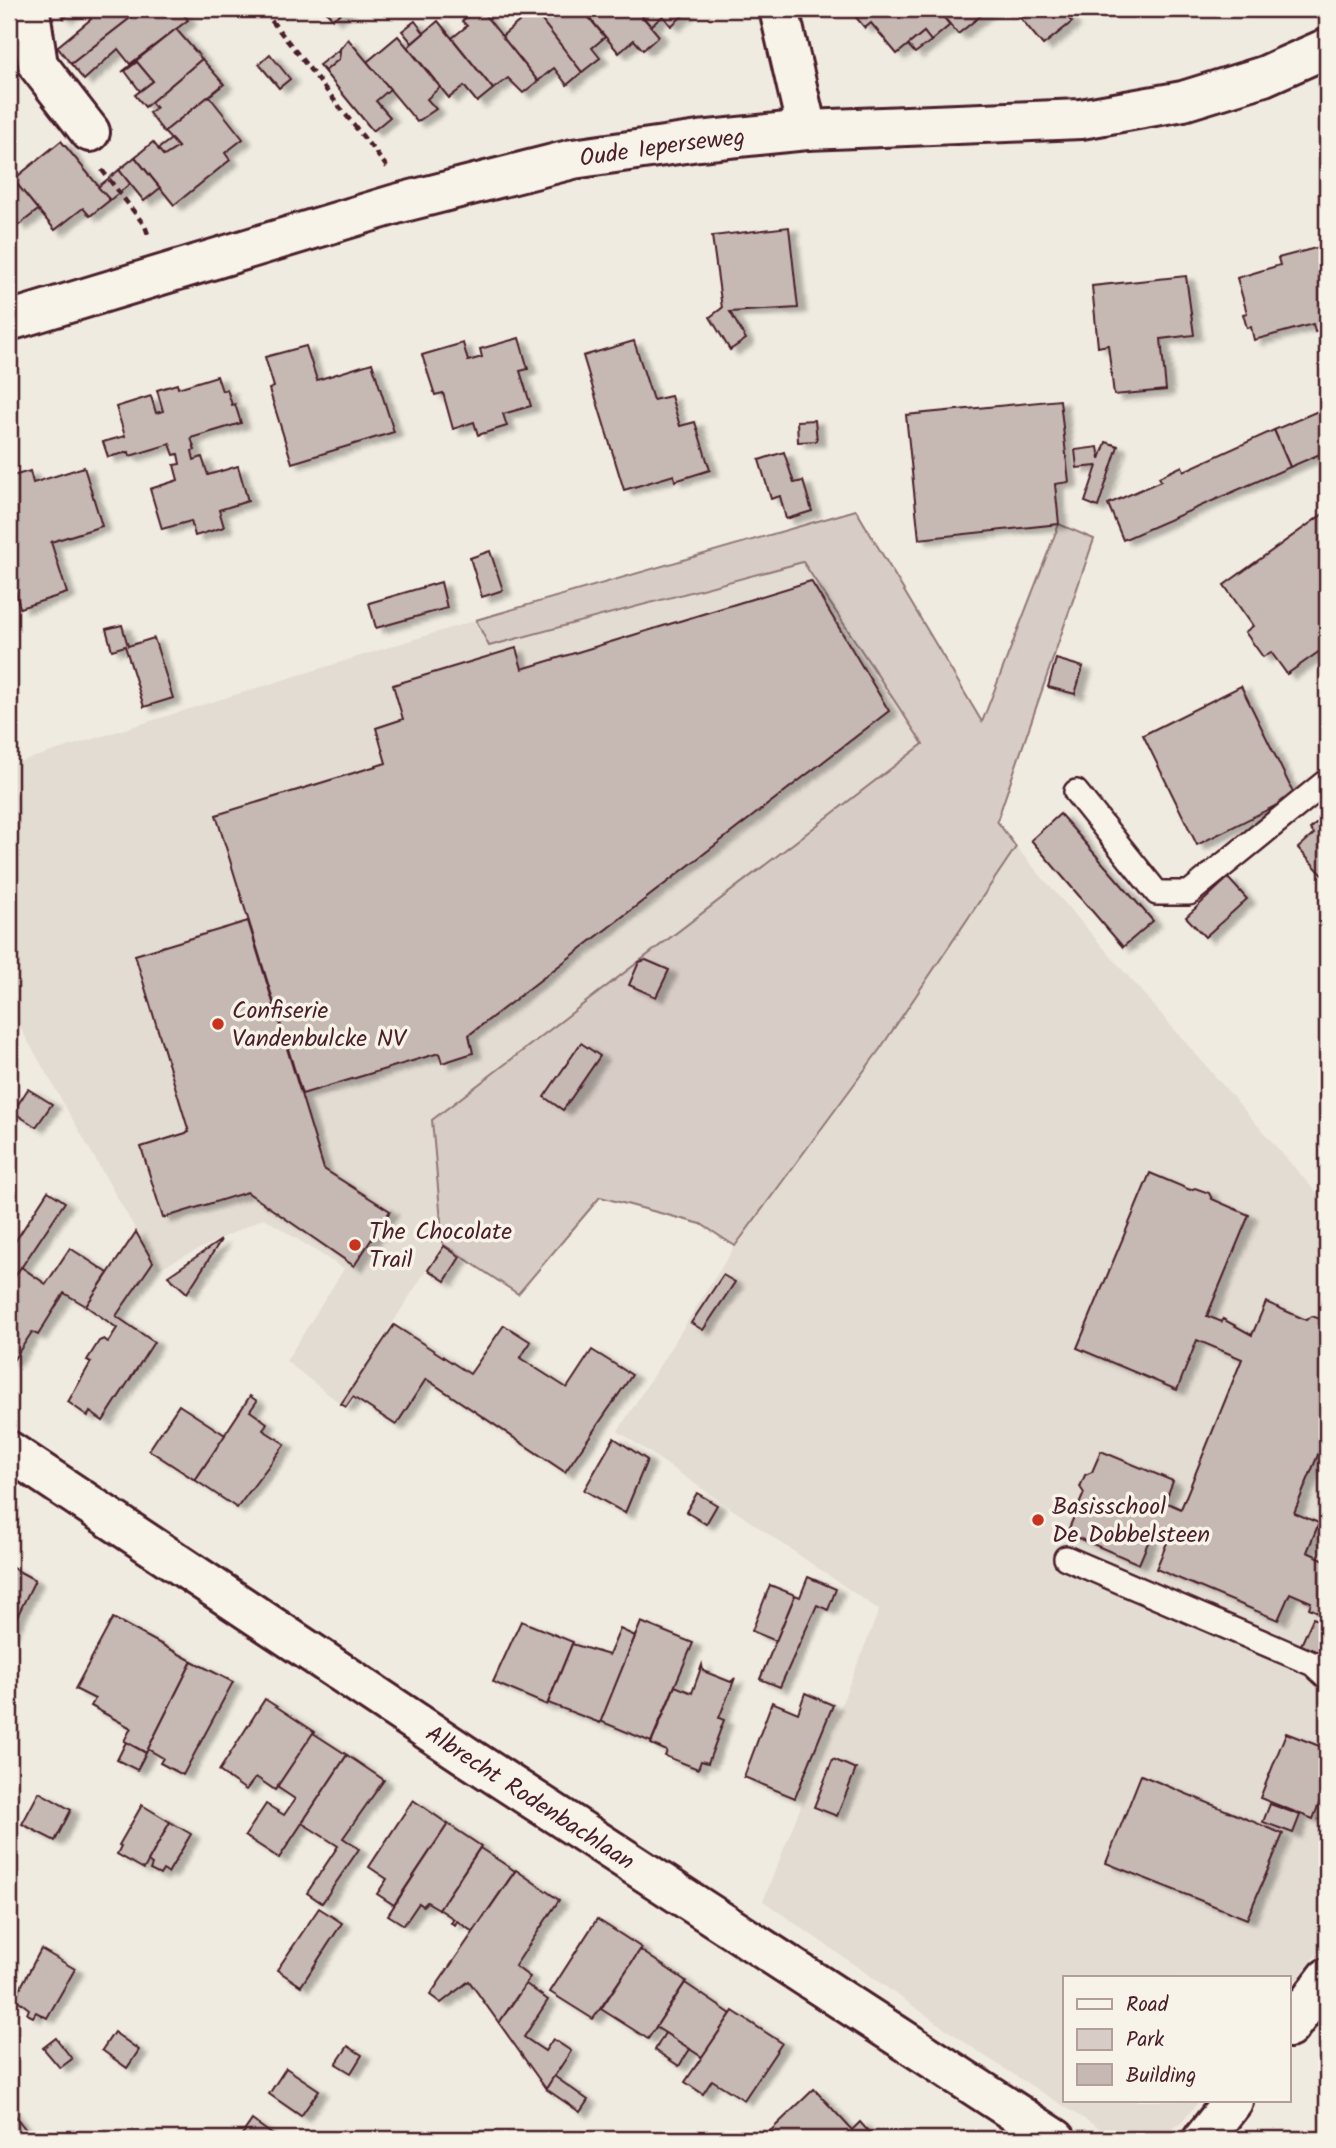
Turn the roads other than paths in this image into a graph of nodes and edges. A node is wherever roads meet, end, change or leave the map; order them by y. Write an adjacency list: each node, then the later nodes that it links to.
1 (25, 9): 5 (street)
2 (779, 9): 4 (street)
3 (1327, 48): 4 (street, Oude Ieperseweg)
4 (807, 130): 6 (street, Oude Ieperseweg)
5 (90, 132)
6 (9, 321)
7 (1327, 781): 8 (lane)
8 (1076, 792)
9 (9, 1451): 15 (street, Albrecht Rodenbachlaan)
10 (1066, 1558): 11 (lane)
11 (1327, 1677)
12 (1327, 1978): 13 (street)
13 (1290, 2027)
14 (1232, 2102): 16 (street)
15 (1056, 2139)
16 (1203, 2139)

